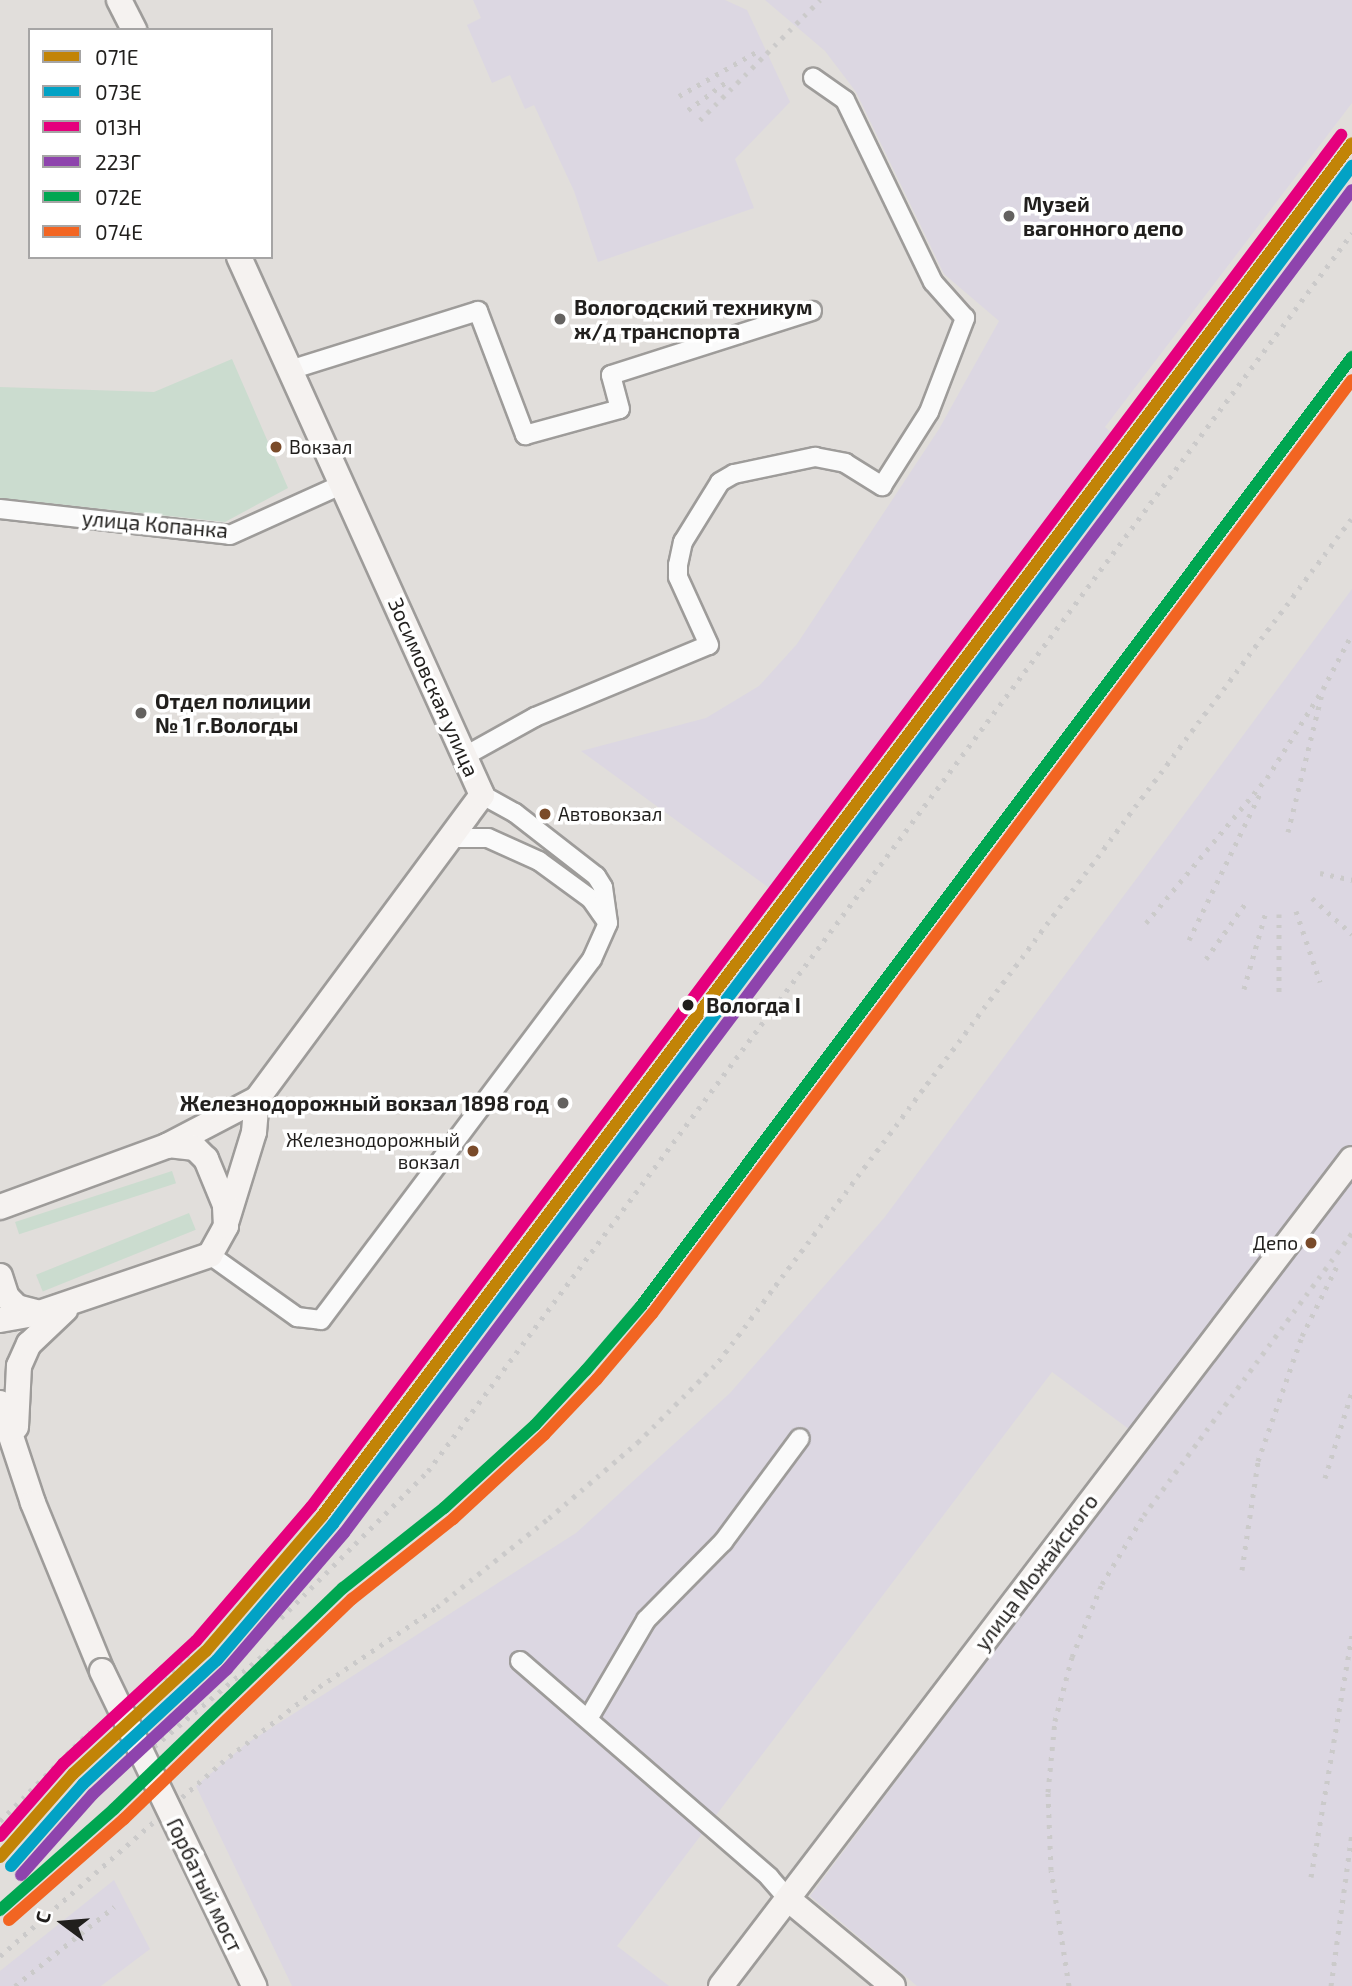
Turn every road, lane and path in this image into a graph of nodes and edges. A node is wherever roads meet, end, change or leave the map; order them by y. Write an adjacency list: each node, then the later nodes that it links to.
1 (119, 0): 2 (main road)
2 (133, 28)
3 (813, 78): 9 (street)
4 (240, 259): 6 (main road, Зосимовская улица)
5 (812, 311): 6 (street)
6 (290, 370): 7 (main road, Зосимовская улица)
7 (343, 484): 8 (street, улица Копанка); 9 (main road, Зосимовская улица)
8 (0, 509)
9 (465, 757): 10 (main road, Зосимовская улица)
10 (482, 794): 11 (main road, Зосимовская улица); 12 (street)
11 (453, 838): 12 (street); 13 (main road, Зосимовская улица)
12 (608, 923): 18 (street)
13 (257, 1099): 14 (main road, Зосимовская улица); 17 (main road)
14 (167, 1146): 16 (main road, Зосимовская улица); 17 (main road)
15 (1352, 1159): 29 (main road, улица Можайского)
16 (1, 1208)
17 (226, 1226): 18 (main road)
18 (204, 1258): 20 (main road)
19 (0, 1276): 21 (main road)
20 (78, 1301): 21 (main road); 26 (main road)
21 (39, 1313): 22 (main road)
22 (0, 1320)
23 (0, 1403): 26 (main road)
24 (800, 1438): 28 (street)
25 (0, 1447): 26 (main road)
26 (33, 1503): 30 (main road, Горбатый мост, bridge)
27 (520, 1661): 28 (street)
28 (588, 1719): 29 (street)
29 (788, 1899): 31 (main road, улица Можайского); 32 (main road)
30 (254, 1986)
31 (721, 1986)
32 (893, 1986)

